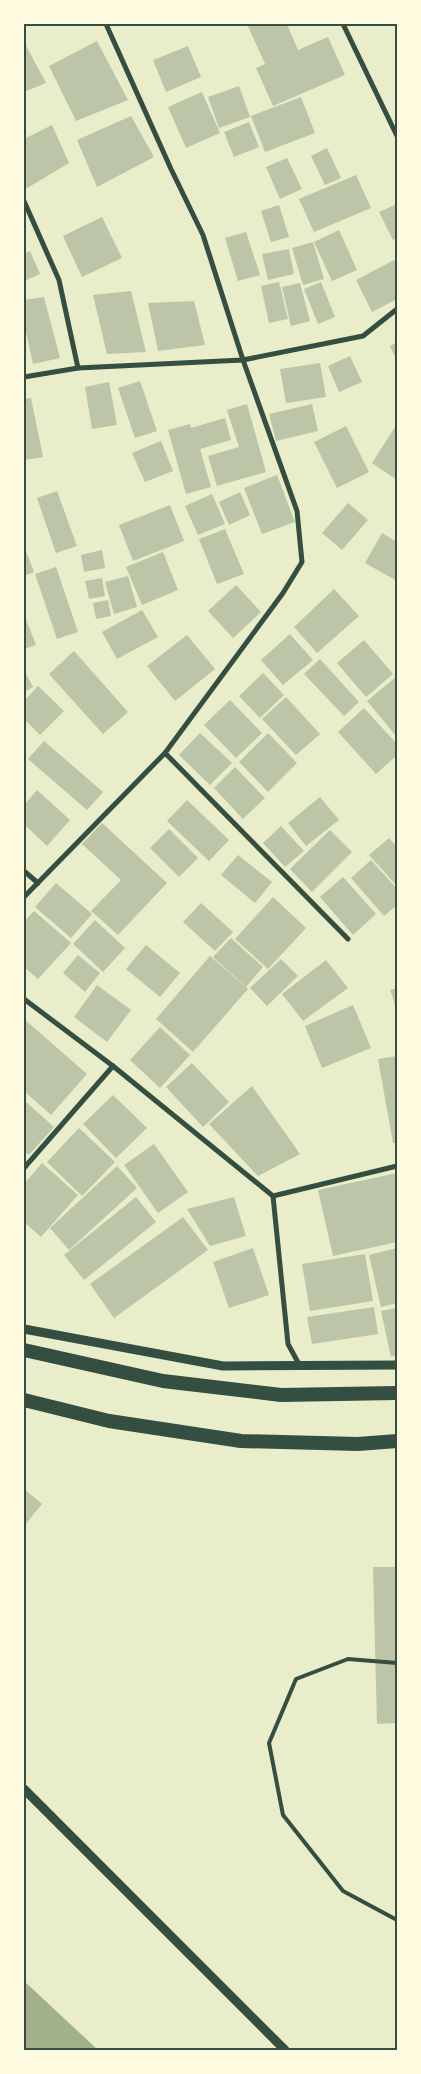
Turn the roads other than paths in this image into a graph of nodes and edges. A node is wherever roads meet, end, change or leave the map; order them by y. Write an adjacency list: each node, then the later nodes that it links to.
1 (106, 24): 6 (street)
2 (343, 24): 3 (street)
3 (397, 136)
4 (24, 201): 7 (street)
5 (397, 309): 6 (street)
6 (243, 360): 7 (street); 9 (street)
7 (78, 368): 8 (street)
8 (24, 377)
9 (165, 753): 11 (street); 13 (street)
10 (24, 871): 11 (street)
11 (38, 883): 12 (street)
12 (24, 897)
13 (348, 939)
14 (24, 999): 15 (street)
15 (113, 1066): 17 (street); 18 (street)
16 (397, 1166): 18 (street)
17 (24, 1168)
18 (273, 1196): 22 (street)
19 (24, 1329): 22 (street)
20 (24, 1350): 23 (highway)
21 (397, 1365): 22 (street)
22 (300, 1366)
23 (397, 1393)
24 (24, 1400): 25 (highway)
25 (397, 1441)
26 (397, 1663): 28 (lane)
27 (24, 1790): 29 (street)
28 (397, 1920)
29 (285, 2050)

